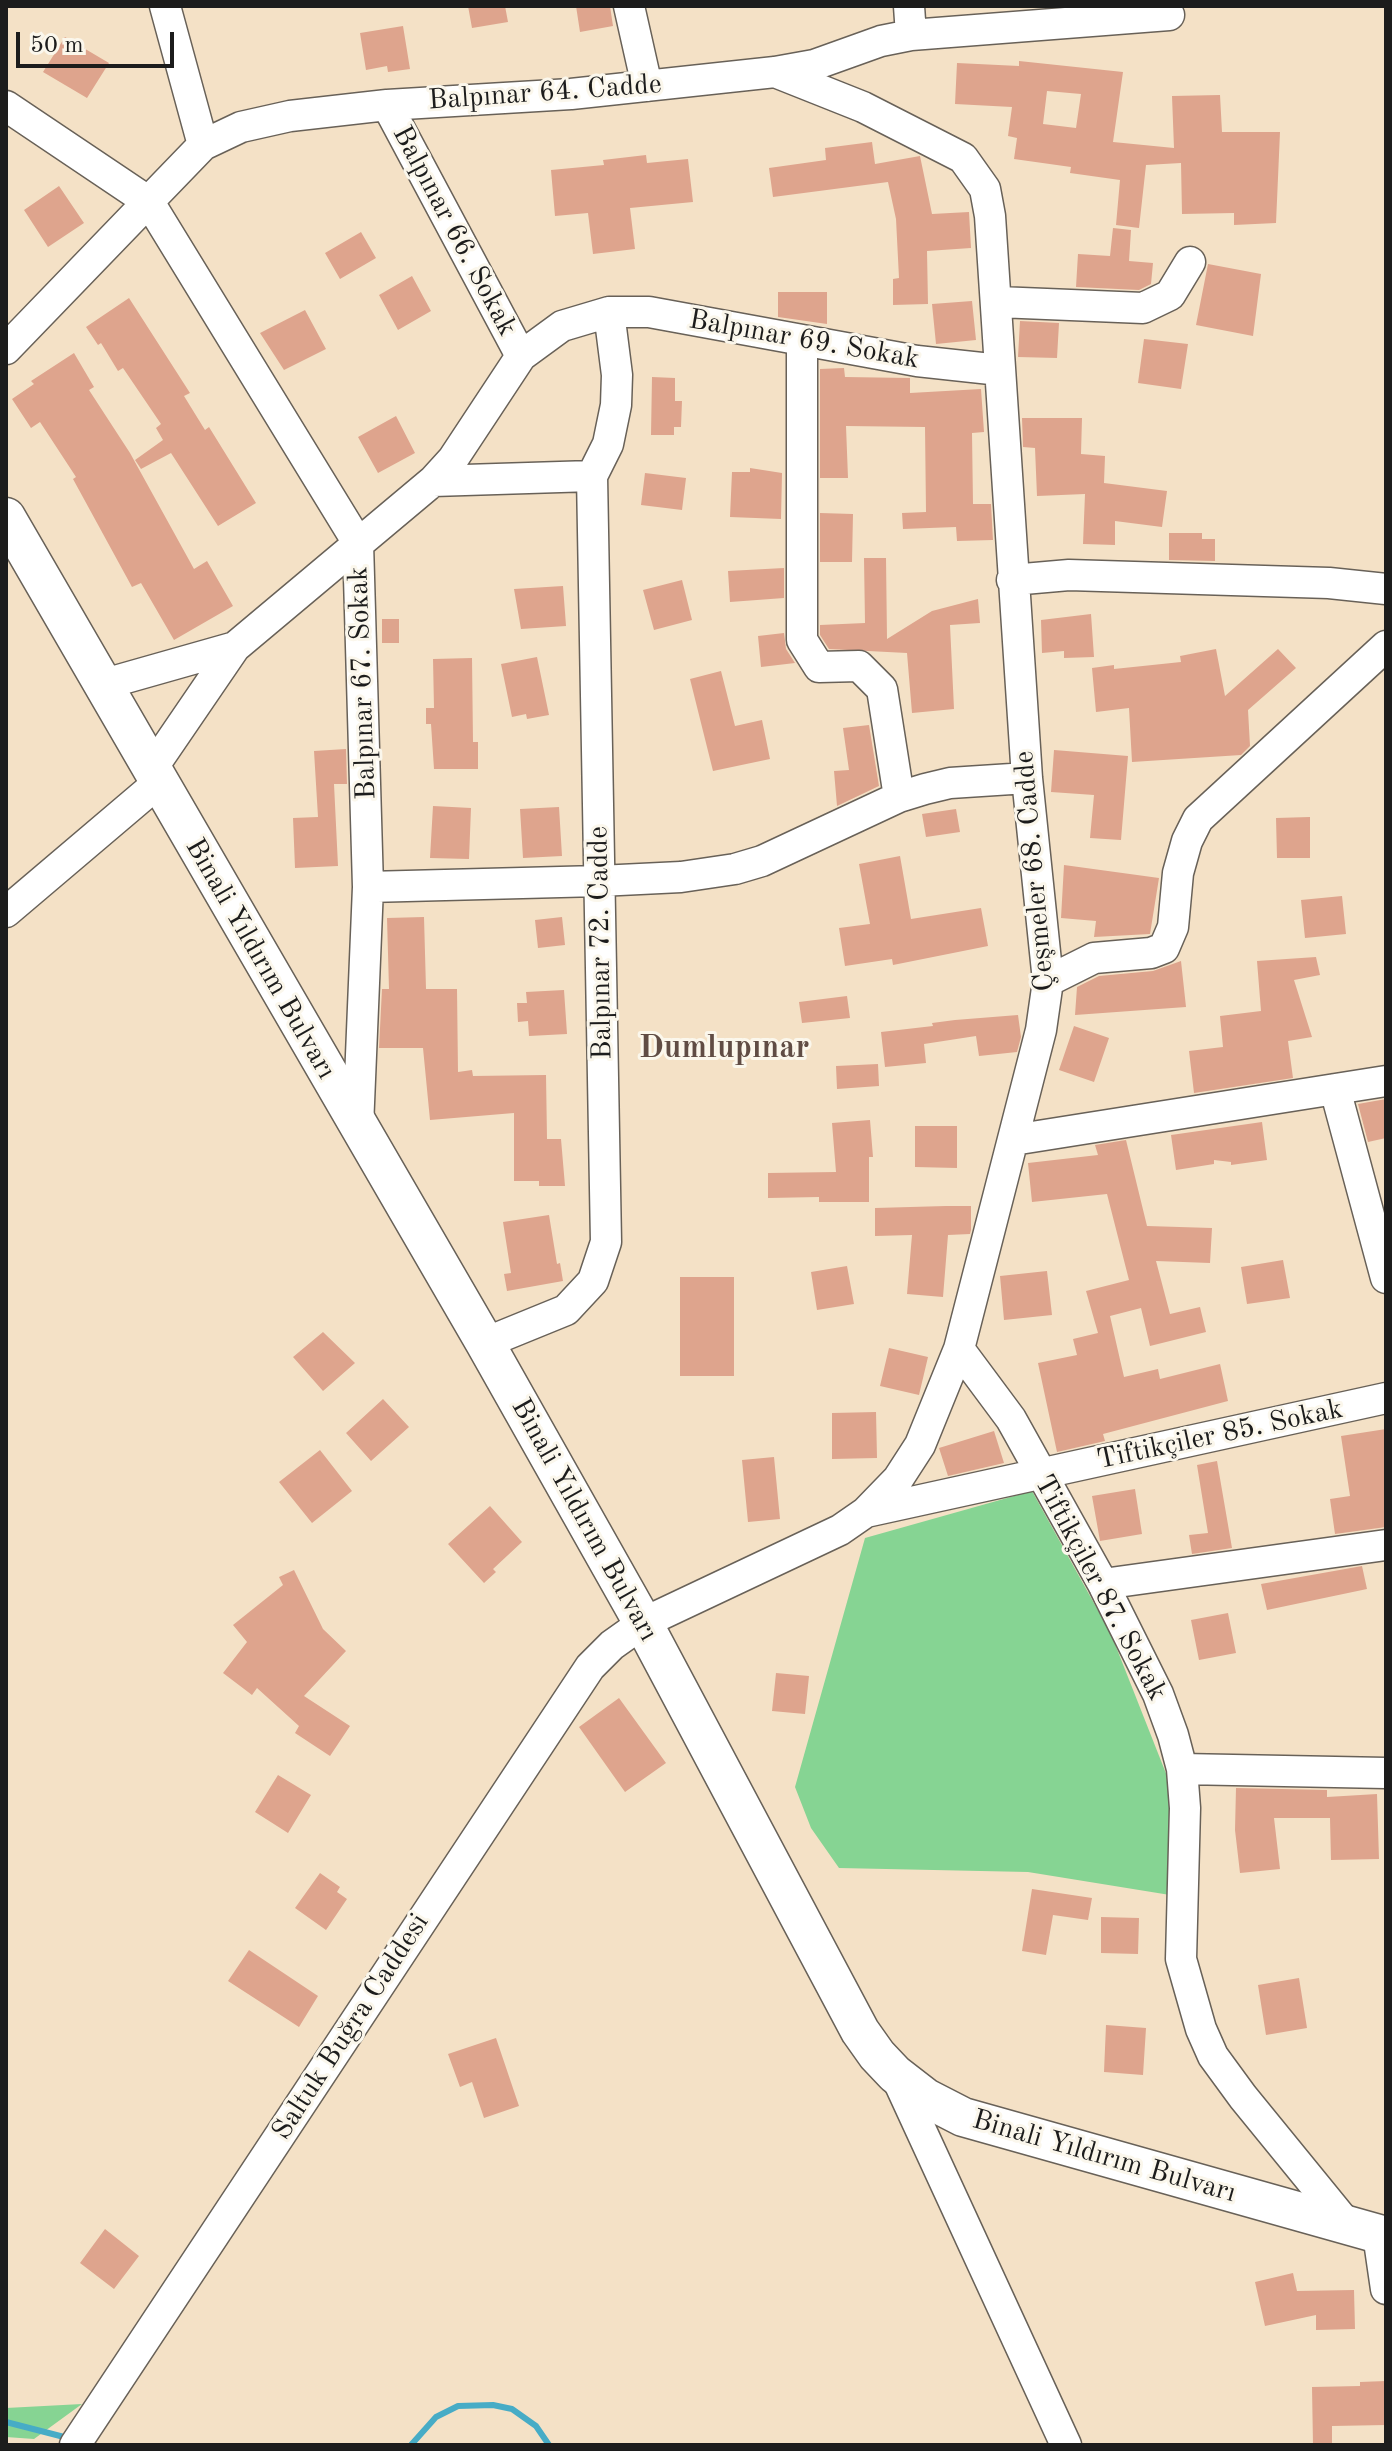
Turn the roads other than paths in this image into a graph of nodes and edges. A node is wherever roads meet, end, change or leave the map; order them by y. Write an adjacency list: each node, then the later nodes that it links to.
1 (165, 6): 10 (street)
2 (629, 6): 7 (street)
3 (1105, 13): 4 (street, Balpınar 64. Cadde); 5 (street, Balpınar 64. Cadde)
4 (1169, 15)
5 (910, 21): 6 (street, Balpınar 64. Cadde)
6 (775, 72): 7 (street, Balpınar 64. Cadde); 13 (street, Çeşmeler 68. Cadde)
7 (647, 86): 8 (street, Balpınar 64. Cadde)
8 (387, 105): 10 (street, Balpınar 64. Cadde); 17 (street, Balpınar 66. Sokak)
9 (6, 106): 11 (street)
10 (203, 145): 11 (street, Balpınar 64. Cadde)
11 (149, 202): 16 (street, Balpınar 64. Cadde); 22 (street, Balpınar 67. Sokak)
12 (1190, 262): 13 (street)
13 (998, 302): 18 (street, Çeşmeler 68. Cadde)
14 (609, 312): 15 (street, Balpınar 69. Sokak); 17 (street, Balpınar 69. Sokak); 19 (street)
15 (802, 340): 18 (street, Balpınar 69. Sokak); 30 (street)
16 (6, 349)
17 (521, 356): 20 (street)
18 (1000, 370): 23 (street, Çeşmeler 68. Cadde)
19 (592, 476): 20 (street); 31 (street, Balpınar 72. Cadde)
20 (433, 481): 22 (street)
21 (6, 517): 27 (main road, Binali Yıldırım Bulvarı)
22 (358, 543): 26 (street); 32 (street, Balpınar 67. Sokak)
23 (1012, 580): 24 (street); 29 (street, Çeşmeler 68. Cadde)
24 (1386, 589)
25 (1386, 646): 34 (street)
26 (235, 647): 27 (street); 28 (street)
27 (101, 685): 28 (main road, Binali Yıldırım Bulvarı)
28 (154, 777): 33 (street); 37 (main road, Binali Yıldırım Bulvarı)
29 (1027, 778): 30 (street); 34 (street, Çeşmeler 68. Cadde)
30 (899, 797): 31 (street)
31 (599, 881): 32 (street); 40 (street, Balpınar 72. Cadde)
32 (368, 887): 37 (street, Balpınar 67. Sokak)
33 (6, 912)
34 (1048, 981): 38 (street, Çeşmeler 68. Cadde)
35 (1386, 1081): 36 (street)
36 (1335, 1089): 38 (street); 39 (street)
37 (358, 1127): 40 (main road, Binali Yıldırım Bulvarı)
38 (1013, 1140): 41 (street, Çeşmeler 68. Cadde)
39 (1386, 1278)
40 (485, 1343): 47 (main road, Binali Yıldırım Bulvarı)
41 (959, 1349): 43 (street, Tiftikçiler 87. Sokak); 44 (street, Çeşmeler 68. Cadde)
42 (1386, 1398): 43 (street, Tiftikçiler 85. Sokak)
43 (1041, 1474): 44 (street, Tiftikçiler 85. Sokak); 46 (street, Tiftikçiler 87. Sokak)
44 (866, 1512): 47 (street, Çeşmeler 68. Cadde)
45 (1386, 1545): 46 (street)
46 (1103, 1584): 48 (street, Tiftikçiler 87. Sokak)
47 (643, 1623): 50 (main road, Binali Yıldırım Bulvarı); 53 (street, Saltuk Buğra Caddesi)
48 (1182, 1769): 49 (street); 51 (street, Tiftikçiler 87. Sokak)
49 (1386, 1773)
50 (895, 2074): 51 (main road, Binali Yıldırım Bulvarı); 54 (street)
51 (1371, 2232): 52 (street)
52 (1386, 2289)
53 (75, 2445)
54 (1066, 2445)

